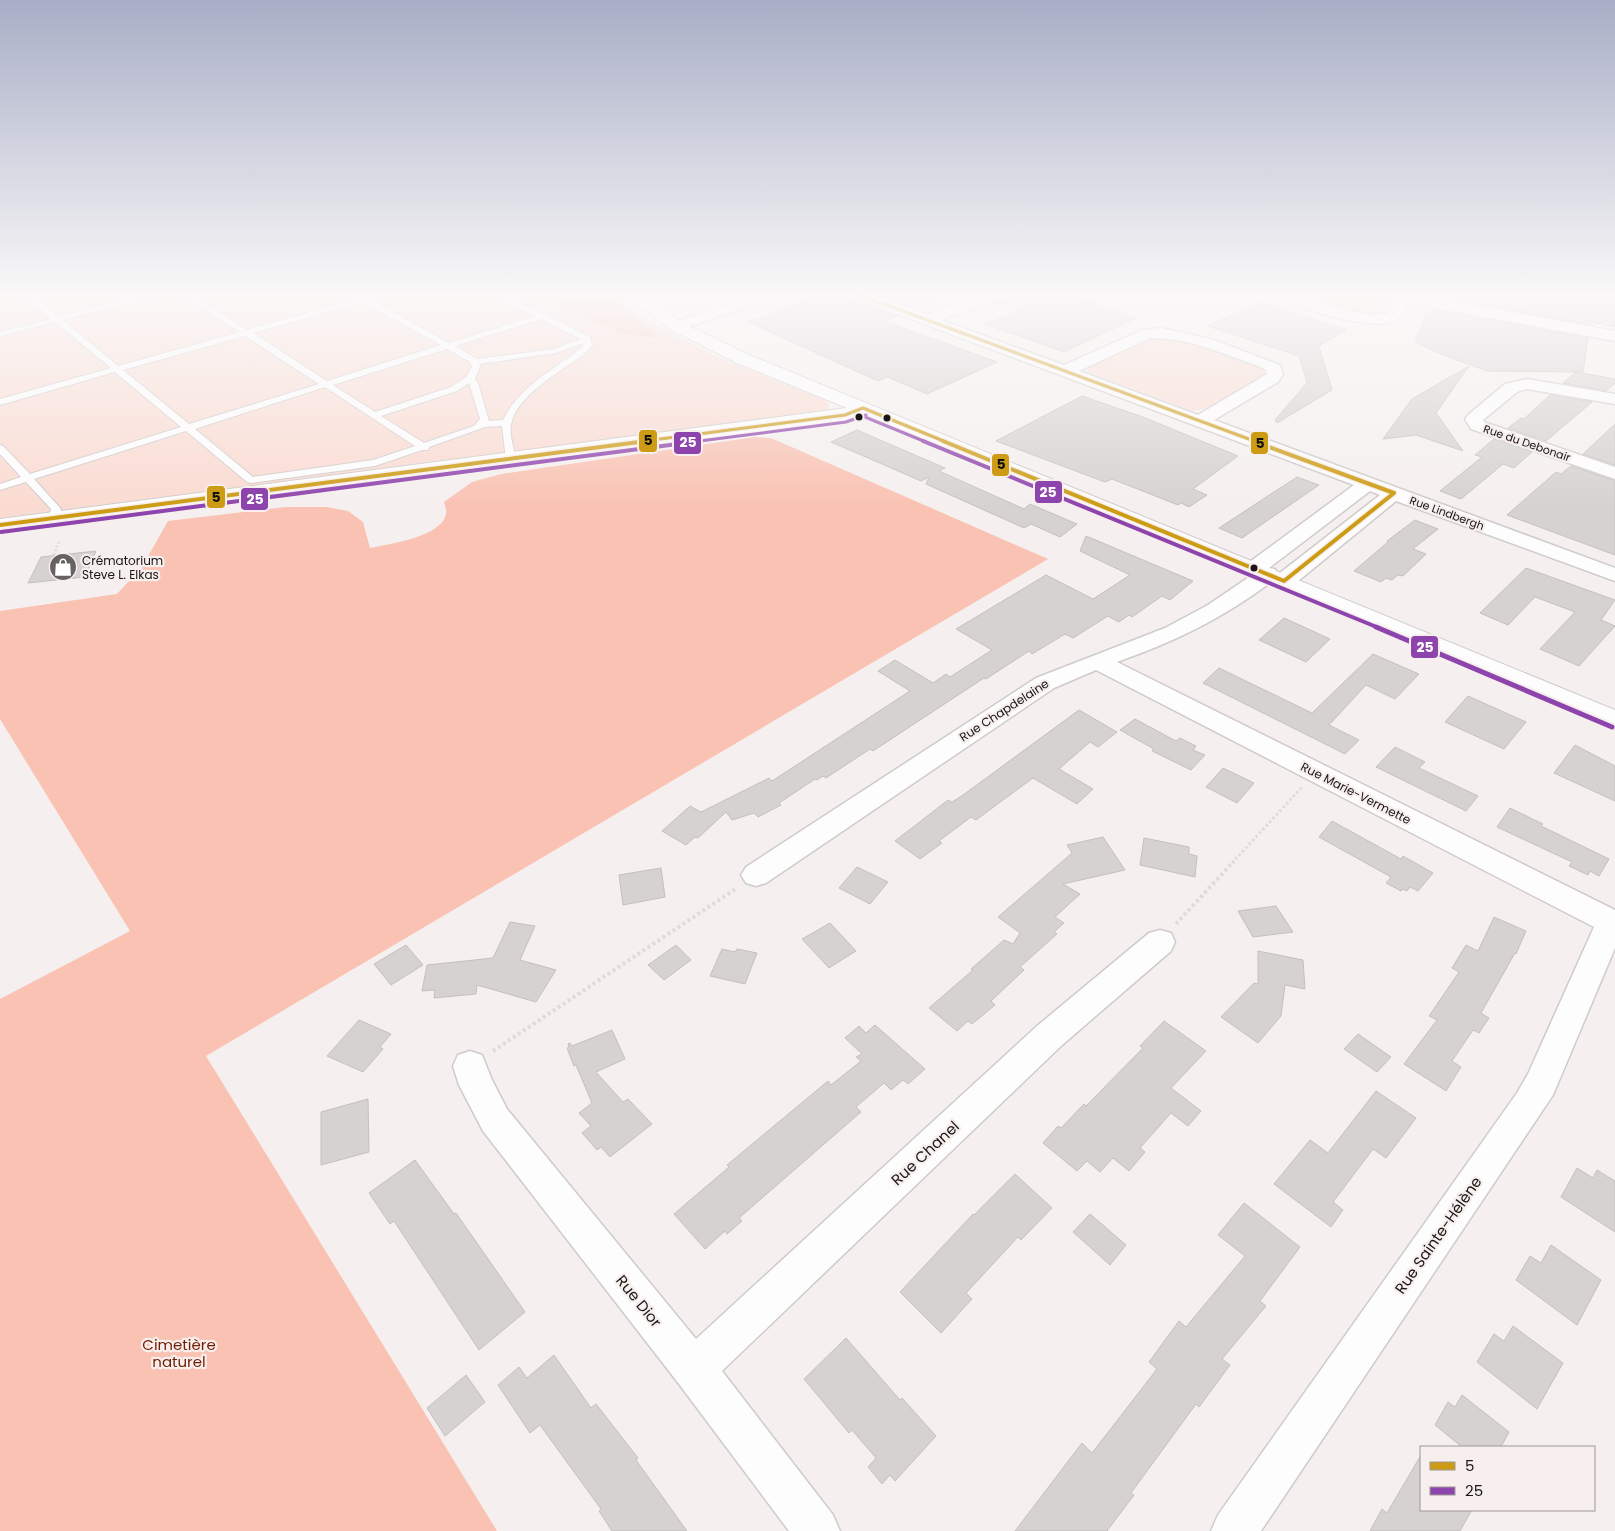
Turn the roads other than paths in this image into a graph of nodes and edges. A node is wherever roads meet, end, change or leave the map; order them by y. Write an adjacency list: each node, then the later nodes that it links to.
1 (113, 365): 11 (lane)
2 (130, 365): 11 (lane)
3 (297, 365): 14 (lane)
4 (386, 365): 14 (lane)
5 (475, 365): 13 (lane)
6 (565, 365): 20 (lane)
7 (759, 365): 17 (street)
8 (1050, 365): 12 (street, Rue Lindbergh)
9 (1077, 365): 12 (street)
10 (1269, 365): 19 (street)
11 (117, 369): 16 (lane); 22 (lane)
12 (1065, 371): 19 (street, Rue Lindbergh)
13 (470, 379): 18 (lane); 21 (lane)
14 (326, 384): 18 (lane); 22 (lane)
15 (1615, 399): 26 (street, Rue du Debonair)
16 (0, 402)
17 (863, 408): 25 (street); 33 (street)
18 (375, 415): 24 (lane)
19 (1200, 421): 28 (street, Rue Lindbergh)
20 (507, 423): 21 (lane); 25 (lane)
21 (483, 424): 24 (lane)
22 (188, 428): 24 (lane); 27 (lane)
23 (0, 448): 27 (lane)
24 (425, 448)
25 (511, 460): 31 (street)
26 (1615, 473)
27 (28, 479): 29 (lane); 31 (lane)
28 (1368, 483): 30 (street, Rue Lindbergh); 33 (street)
29 (0, 487)
30 (1394, 493): 33 (street); 34 (street, Rue Lindbergh)
31 (54, 519): 32 (street)
32 (0, 525)
33 (1269, 575): 35 (street, Rue Chapdelaine); 36 (street)
34 (1615, 575)
35 (1098, 662): 37 (street, Rue Chapdelaine); 38 (street, Rue Marie-Vermette)
36 (1615, 720)
37 (756, 875)
38 (1613, 923): 43 (street, Rue Sainte-Hélène)
39 (1160, 942): 41 (street, Rue Chanel)
40 (470, 1066): 41 (street, Rue Dior)
41 (694, 1369): 42 (street, Rue Dior)
42 (817, 1531)
43 (1234, 1531)

